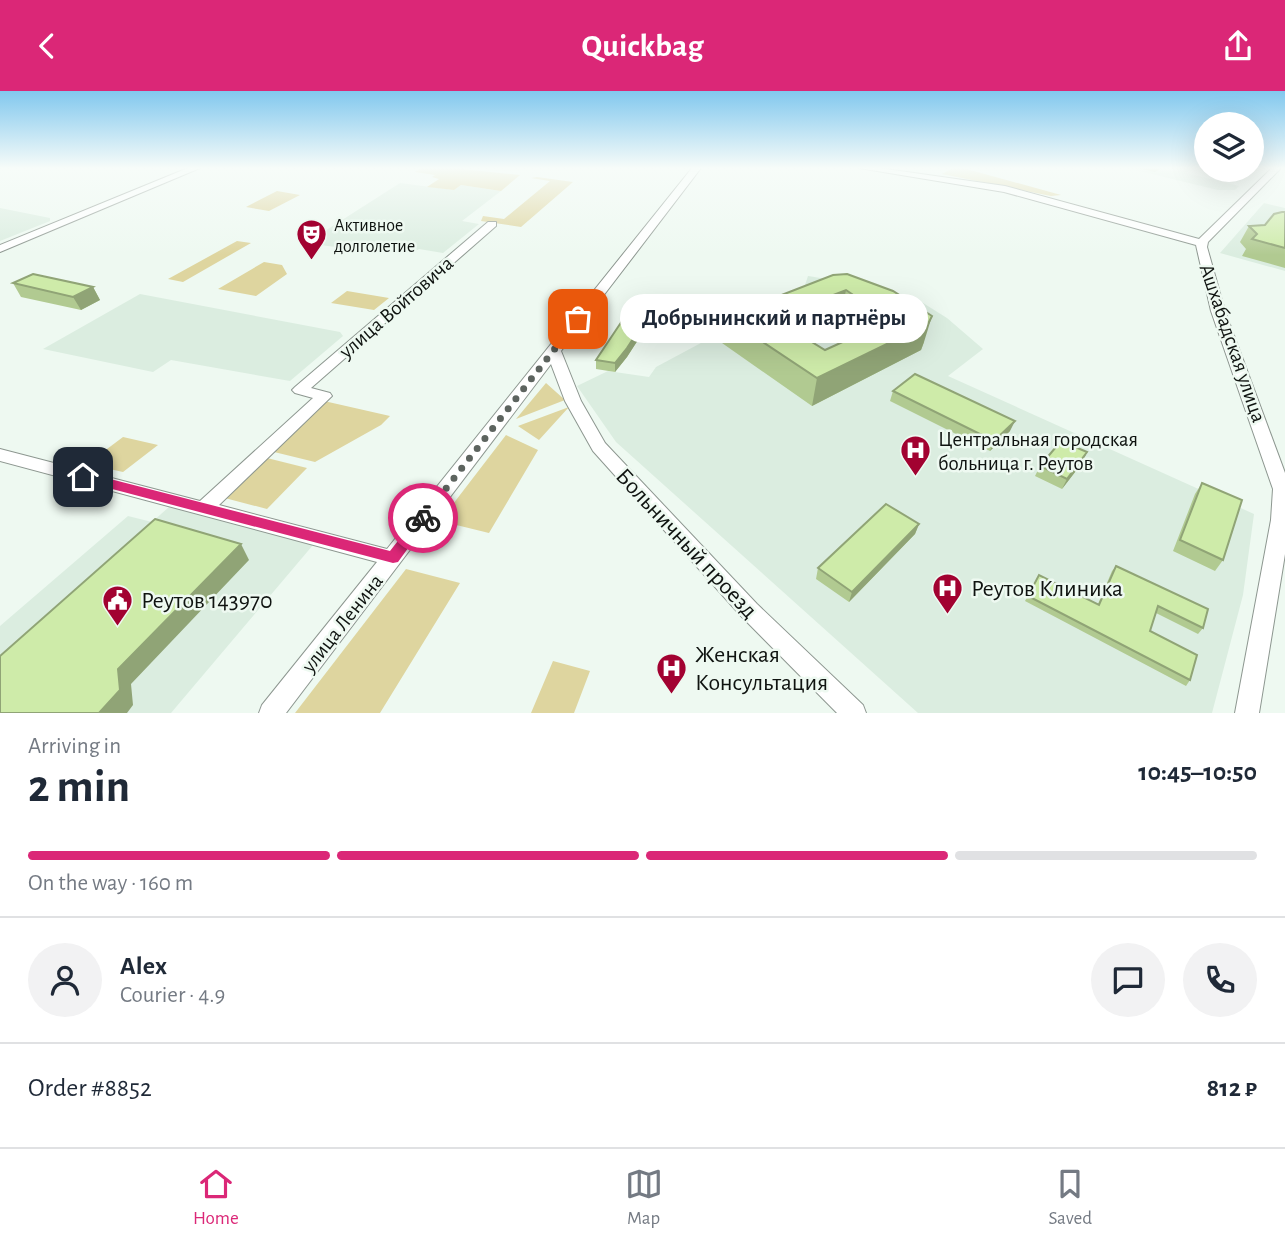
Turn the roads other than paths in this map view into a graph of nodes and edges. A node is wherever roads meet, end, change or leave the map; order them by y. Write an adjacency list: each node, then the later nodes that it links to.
1 (124, 197): 7 (street)
2 (672, 197): 8 (street, улица Ленина)
3 (1034, 197): 6 (street)
4 (1251, 197): 6 (street, Ашхабадская улица)
5 (492, 224): 10 (street, улица Войтовича)
6 (1202, 243): 14 (street, Ашхабадская улица)
7 (0, 249)
8 (553, 349): 11 (street, улица Ленина); 13 (street, Больничный проезд)
9 (0, 456): 10 (street)
10 (204, 509): 11 (street)
11 (393, 558): 12 (street, улица Ленина)
12 (271, 713)
13 (854, 713)
14 (1247, 713)

